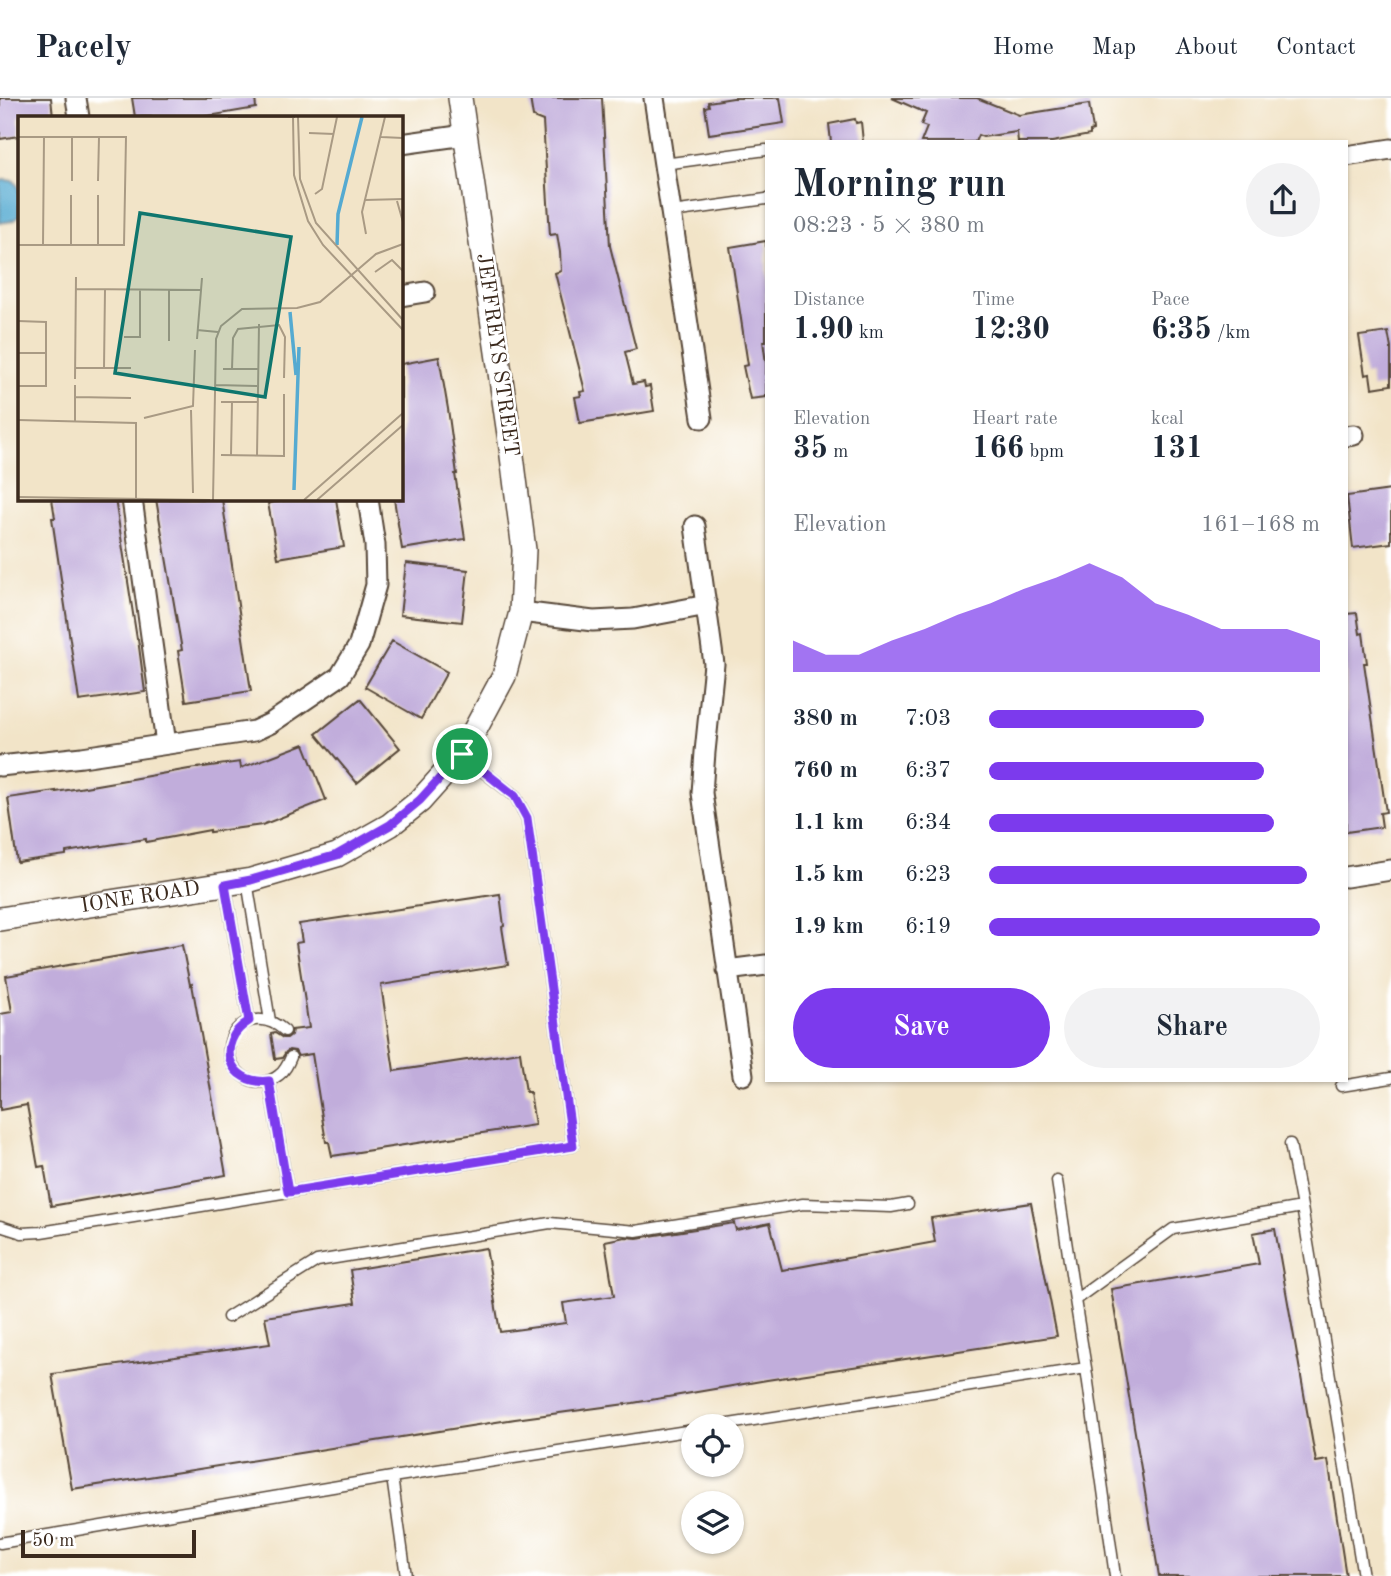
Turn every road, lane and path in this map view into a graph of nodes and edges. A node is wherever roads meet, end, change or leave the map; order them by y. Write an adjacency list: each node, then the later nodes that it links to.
1 (76, 98): 4 (street)
2 (460, 98): 5 (street, JEFFREYS STREET)
3 (654, 98): 10 (street)
4 (79, 116)
5 (465, 135): 6 (street); 20 (street, JEFFREYS STREET)
6 (402, 144)
7 (1391, 149): 9 (street)
8 (765, 150): 10 (lane)
9 (1348, 156)
10 (664, 164): 12 (street)
11 (765, 199): 12 (lane)
12 (671, 212): 15 (street)
13 (425, 292): 14 (street)
14 (402, 296)
15 (702, 418)
16 (132, 500): 21 (street)
17 (369, 500): 21 (street)
18 (695, 526): 19 (street)
19 (707, 605): 20 (street); 29 (street)
20 (521, 612): 22 (street, IONE ROAD)
21 (166, 744): 23 (street)
22 (462, 754): 26 (street, IONE ROAD); 40 (lane)
23 (0, 766)
24 (1391, 870): 25 (street)
25 (1348, 877)
26 (236, 883): 27 (street, IONE ROAD); 30 (lane); 31 (lane)
27 (0, 919)
28 (765, 965): 29 (street)
29 (727, 970): 34 (street)
30 (249, 1021): 31 (lane); 36 (lane)
31 (270, 1021): 32 (lane)
32 (285, 1031)
33 (291, 1057): 36 (lane)
34 (743, 1075)
35 (1391, 1078): 37 (lane)
36 (269, 1081): 40 (lane)
37 (1341, 1086)
38 (1290, 1144): 42 (lane)
39 (1057, 1181): 44 (lane)
40 (288, 1192): 43 (lane)
41 (908, 1204): 45 (lane)
42 (1302, 1207): 44 (lane); 53 (lane)
43 (0, 1226)
44 (1076, 1300): 46 (lane)
45 (228, 1317)
46 (1086, 1368): 47 (lane); 52 (lane)
47 (744, 1422)
48 (681, 1432): 49 (lane)
49 (392, 1477): 50 (lane); 51 (lane)
50 (0, 1543)
51 (406, 1576)
52 (1115, 1576)
53 (1363, 1576)

